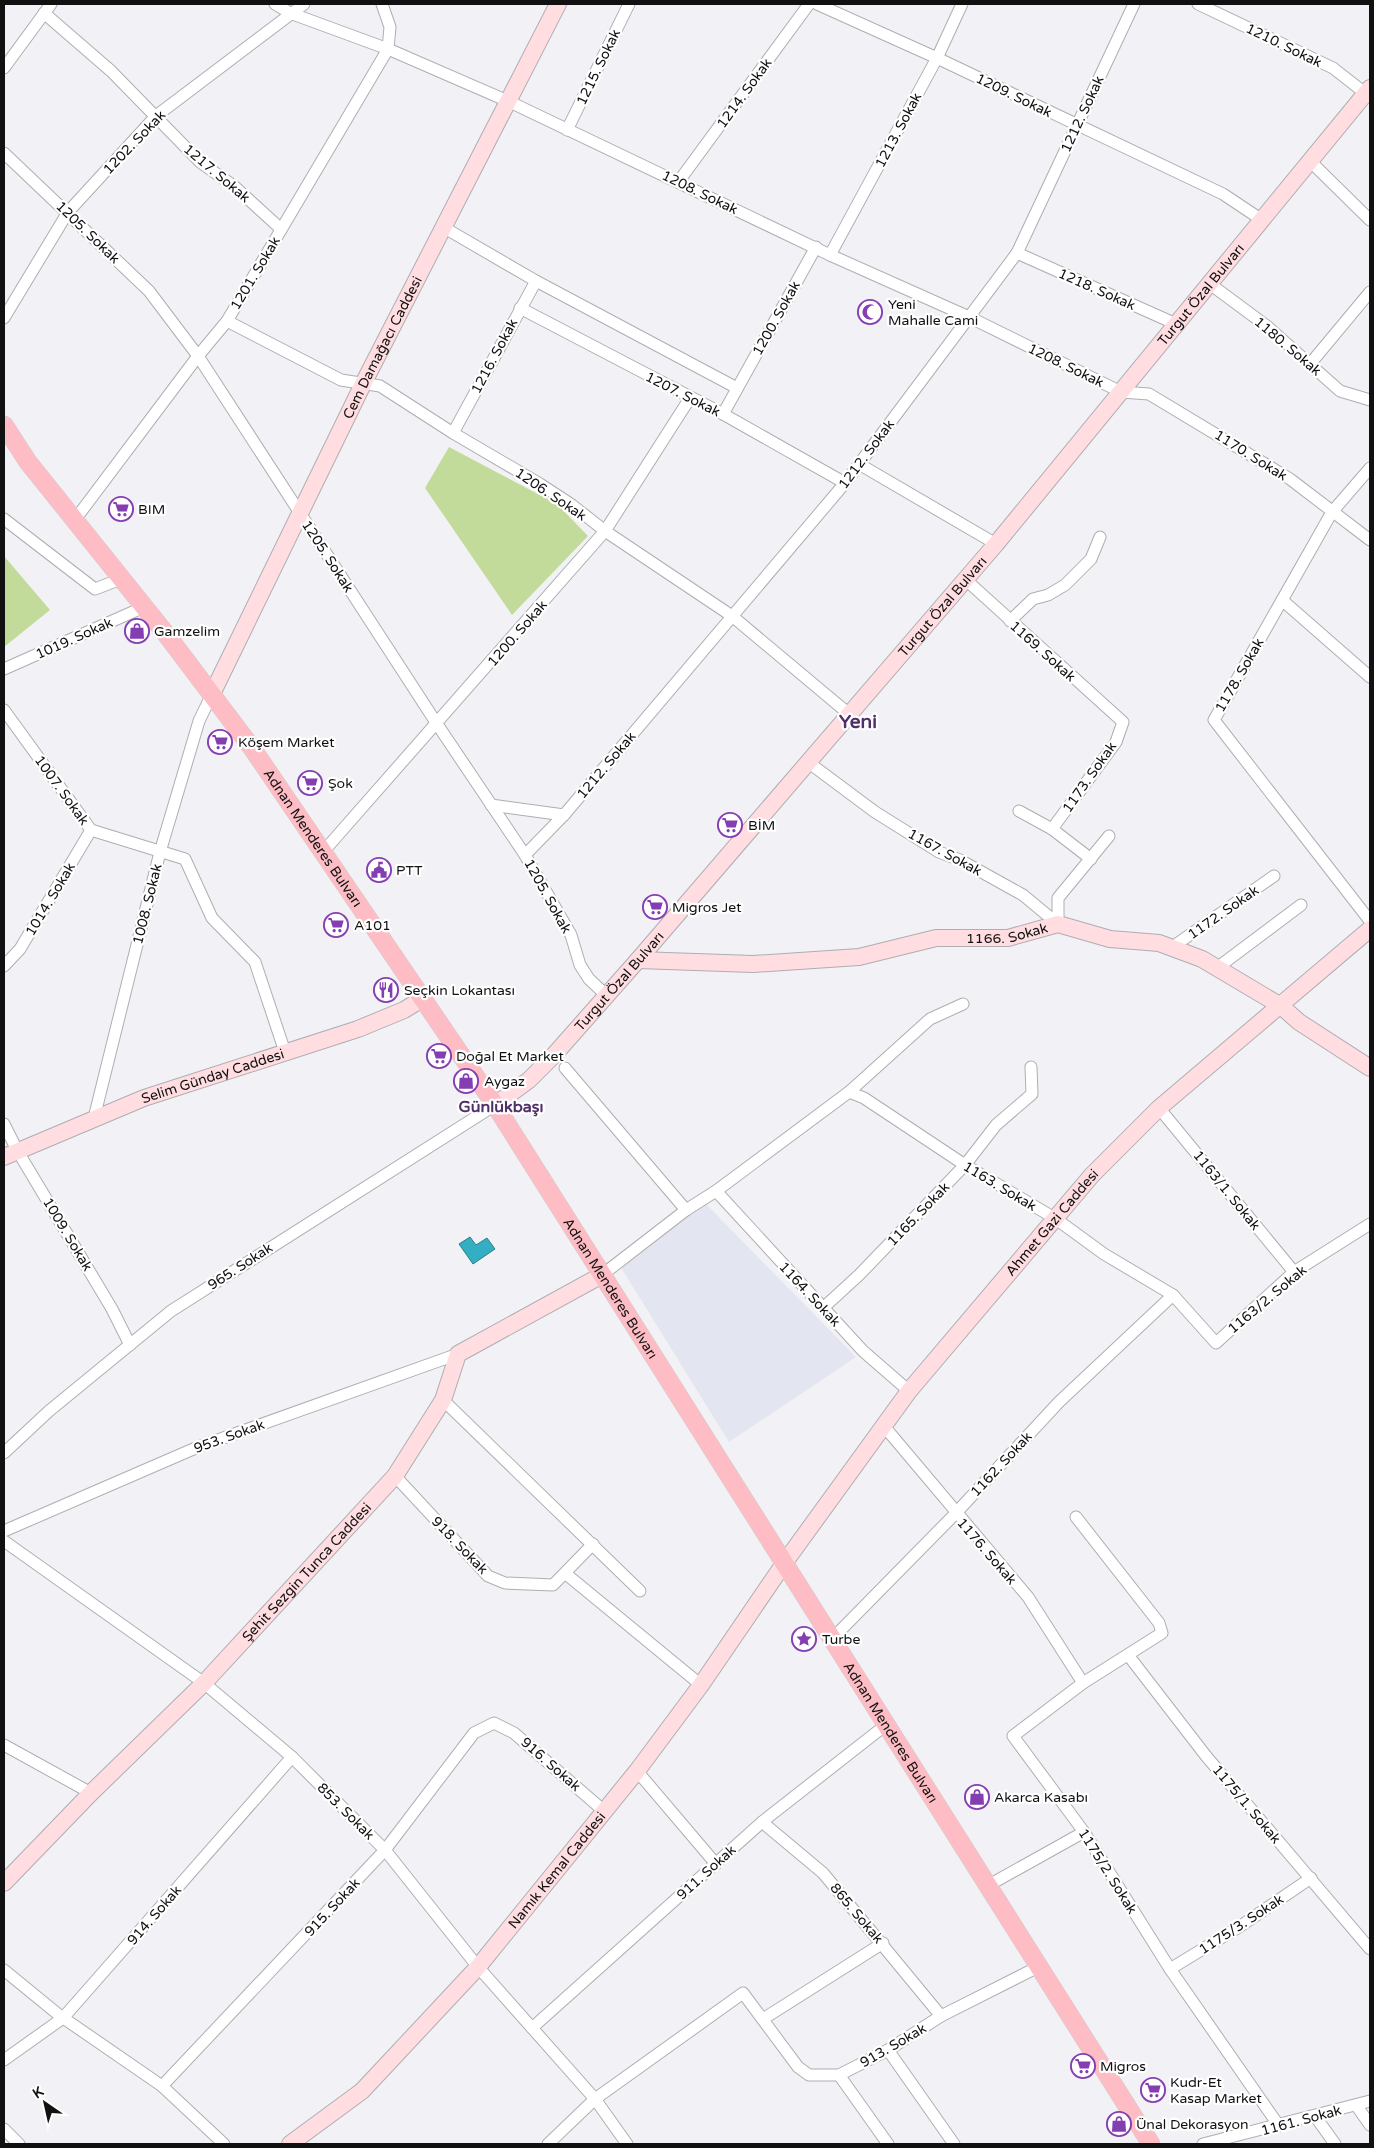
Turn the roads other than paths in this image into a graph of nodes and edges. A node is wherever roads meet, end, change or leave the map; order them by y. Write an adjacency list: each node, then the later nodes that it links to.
1 (275, 4): 12 (street, 1208. Sokak)
2 (304, 4): 12 (street, 1202. Sokak)
3 (382, 4): 13 (street, 1201. Sokak)
4 (558, 4): 17 (street, Cem Damağacı Caddesi)
5 (629, 4): 20 (street, 1215. Sokak)
6 (810, 4): 23 (street, 1214. Sokak)
7 (817, 4): 14 (street, 1209. Sokak)
8 (962, 4): 14 (street, 1213. Sokak)
9 (1134, 4): 19 (street, 1212. Sokak)
10 (1198, 4): 16 (street, 1210. Sokak)
11 (47, 8): 15 (street); 18 (street, 1217. Sokak)
12 (290, 13): 13 (street, 1208. Sokak); 18 (street, 1202. Sokak)
13 (388, 50): 17 (street, 1208. Sokak); 28 (street, 1201. Sokak)
14 (937, 58): 19 (street, 1209. Sokak); 31 (street, 1213. Sokak)
15 (4, 68)
16 (1369, 92): 22 (street, Turgut Özal Bulvarı)
17 (510, 102): 20 (street, 1208. Sokak); 27 (street, Cem Damağacı Caddesi)
18 (156, 116): 24 (street, 1202. Sokak); 28 (street, 1217. Sokak)
19 (1077, 125): 25 (street, 1209. Sokak); 30 (street, 1212. Sokak)
20 (567, 130): 23 (street, 1208. Sokak)
21 (4, 153): 24 (street, 1205. Sokak)
22 (1310, 161): 25 (street, Turgut Özal Bulvarı); 26 (street)
23 (679, 181): 29 (street, 1208. Sokak)
24 (68, 212): 37 (street, 1202. Sokak); 40 (street, 1205. Sokak)
25 (1262, 220): 33 (street, Turgut Özal Bulvarı)
26 (1370, 220)
27 (443, 227): 32 (street); 42 (street, Cem Damağacı Caddesi)
28 (281, 229): 38 (street, 1201. Sokak)
29 (816, 247): 31 (street, 1208. Sokak); 43 (street, 1200. Sokak)
30 (1018, 253): 36 (street, 1212. Sokak); 39 (street, 1218. Sokak)
31 (830, 255): 36 (street, 1208. Sokak)
32 (536, 281): 35 (street, 1216. Sokak); 43 (street)
33 (1210, 284): 39 (street, Turgut Özal Bulvarı); 41 (street, 1180. Sokak)
34 (1370, 292): 41 (street)
35 (520, 308): 45 (street, 1207. Sokak); 49 (street, 1216. Sokak)
36 (969, 317): 44 (street, 1208. Sokak); 52 (street, 1212. Sokak)
37 (4, 318)
38 (227, 321): 40 (street, 1201. Sokak); 42 (street, 1206. Sokak)
39 (1176, 324): 44 (street, Turgut Özal Bulvarı)
40 (198, 356): 56 (street, 1205. Sokak); 58 (street, 1201. Sokak)
41 (1310, 364): 46 (street, 1180. Sokak)
42 (364, 382): 49 (street, 1206. Sokak); 56 (street, Cem Damağacı Caddesi)
43 (738, 388): 47 (street, 1200. Sokak)
44 (1121, 392): 55 (street, 1170. Sokak); 62 (street, Turgut Özal Bulvarı)
45 (690, 398): 47 (street, 1207. Sokak); 59 (street, 1200. Sokak)
46 (1370, 400)
47 (723, 414): 54 (street, 1207. Sokak)
48 (4, 425): 51 (main road, Adnan Menderes Bulvarı)
49 (453, 433): 59 (street, 1206. Sokak)
50 (4, 436): 51 (main road, Adnan Menderes Bulvarı)
51 (28, 462): 58 (main road, Adnan Menderes Bulvarı)
52 (859, 464): 54 (street, 1212. Sokak); 62 (street)
53 (1370, 468): 55 (street, 1178. Sokak)
54 (845, 483): 67 (street, 1212. Sokak)
55 (1332, 512): 61 (street, 1170. Sokak); 65 (street, 1178. Sokak)
56 (300, 513): 71 (street, Cem Damağacı Caddesi); 75 (street, 1205. Sokak)
57 (4, 519): 63 (street)
58 (74, 521): 63 (main road, Adnan Menderes Bulvarı)
59 (605, 531): 67 (street, 1206. Sokak); 75 (street, 1200. Sokak)
60 (1100, 536): 68 (street)
61 (1370, 540)
62 (996, 544): 64 (street, Turgut Özal Bulvarı)
63 (121, 579): 66 (main road, Adnan Menderes Bulvarı)
64 (965, 579): 68 (street, 1169. Sokak); 73 (street, Turgut Özal Bulvarı)
65 (1282, 600): 70 (street); 89 (street, 1178. Sokak)
66 (144, 607): 69 (street, 1019. Sokak); 71 (main road, Adnan Menderes Bulvarı)
67 (732, 616): 73 (street, 1206. Sokak); 79 (street, 1212. Sokak)
68 (1010, 621): 74 (street, 1169. Sokak)
69 (4, 669)
70 (1370, 677)
71 (212, 694): 83 (street, 1008. Sokak); 84 (main road, Adnan Menderes Bulvarı)
72 (4, 710): 80 (street, 1007. Sokak)
73 (849, 714): 76 (street, Turgut Özal Bulvarı)
74 (1123, 722): 81 (street, 1173. Sokak)
75 (437, 724): 77 (street, 1205. Sokak); 84 (street, 1200. Sokak)
76 (808, 762): 90 (street, 1167. Sokak); 93 (street, Turgut Özal Bulvarı)
77 (491, 805): 79 (street); 85 (street, 1205. Sokak)
78 (1019, 811): 81 (street)
79 (564, 815): 85 (street, 1212. Sokak)
80 (91, 830): 83 (street, 1007. Sokak); 94 (street, 1014. Sokak)
81 (1052, 830): 86 (street)
82 (1109, 836): 86 (street)
83 (160, 852): 100 (street, 1007. Sokak); 107 (street, 1008. Sokak)
84 (323, 852): 97 (main road, Adnan Menderes Bulvarı)
85 (525, 855): 96 (street, 1205. Sokak)
86 (1091, 859): 90 (street)
87 (1274, 876): 92 (street, 1172. Sokak)
88 (1301, 905): 95 (street)
89 (1370, 920)
90 (1058, 924): 92 (street, 1166. Sokak); 93 (street, 1166. Sokak)
91 (1370, 929): 99 (street, Ahmet Gazi Caddesi)
92 (1171, 948): 95 (street, 1166. Sokak)
93 (638, 960): 96 (street, Turgut Özal Bulvarı)
94 (4, 966)
95 (1218, 968): 99 (street, 1166. Sokak)
96 (606, 995): 105 (street, Turgut Özal Bulvarı)
97 (422, 999): 100 (street, Selim Günday Caddesi); 105 (main road, Adnan Menderes Bulvarı)
98 (963, 1004): 104 (street)
99 (1280, 1006): 103 (street, 1166. Sokak); 106 (street, Ahmet Gazi Caddesi)
100 (285, 1052): 107 (street, Selim Günday Caddesi)
101 (1031, 1067): 110 (street, 1165. Sokak)
102 (565, 1068): 112 (street)
103 (1370, 1068)
104 (849, 1092): 110 (street, 1163. Sokak); 111 (street)
105 (495, 1105): 116 (main road, Adnan Menderes Bulvarı); 120 (street, 965. Sokak)
106 (1159, 1108): 113 (street, Ahmet Gazi Caddesi); 115 (street, 1163/1. Sokak)
107 (94, 1118): 109 (street, Selim Günday Caddesi)
108 (4, 1124): 109 (street, 1009. Sokak)
109 (10, 1153): 120 (street, 1009. Sokak)
110 (965, 1166): 113 (street, 1163. Sokak); 118 (street, 1165. Sokak)
111 (716, 1192): 112 (street); 118 (street, 1164. Sokak)
112 (686, 1210): 116 (street)
113 (1056, 1219): 117 (street, 1163. Sokak); 122 (street, Ahmet Gazi Caddesi)
114 (1370, 1224): 115 (street, 1163/2. Sokak)
115 (1294, 1272): 119 (street, 1163/2. Sokak)
116 (602, 1275): 121 (street); 132 (main road, Adnan Menderes Bulvarı)
117 (1173, 1295): 119 (street, 1163. Sokak); 127 (street, 1162. Sokak)
118 (823, 1308): 122 (street, 1164. Sokak)
119 (1216, 1342)
120 (130, 1345): 125 (street, 965. Sokak)
121 (458, 1354): 123 (street, Şehit Sezgin Tunca Caddesi); 129 (street, 953. Sokak)
122 (909, 1391): 124 (street, Ahmet Gazi Caddesi)
123 (443, 1400): 126 (street, Şehit Sezgin Tunca Caddesi); 131 (street)
124 (883, 1426): 127 (street, 1176. Sokak); 132 (street, Ahmet Gazi Caddesi)
125 (4, 1453)
126 (395, 1476): 133 (street, 918. Sokak); 137 (street, Şehit Sezgin Tunca Caddesi)
127 (955, 1514): 135 (street, 1162. Sokak); 138 (street, 1176. Sokak)
128 (1076, 1517): 136 (street, 1175/2. Sokak)
129 (4, 1531)
130 (4, 1541): 137 (street, 853. Sokak)
131 (593, 1544): 133 (street, 918. Sokak); 134 (street)
132 (785, 1562): 135 (main road, Adnan Menderes Bulvarı); 139 (street, Namık Kemal Caddesi)
133 (566, 1574): 139 (street)
134 (640, 1591)
135 (833, 1638): 141 (main road, Adnan Menderes Bulvarı)
136 (1128, 1655): 138 (street, 1175/2. Sokak); 151 (street, 1175/1. Sokak)
137 (204, 1683): 143 (street, 853. Sokak); 145 (street, Şehit Sezgin Tunca Caddesi)
138 (1083, 1683): 148 (street, 1175/2. Sokak)
139 (701, 1685): 144 (street, Namık Kemal Caddesi)
140 (494, 1723): 146 (street, 916. Sokak); 149 (street, 915. Sokak)
141 (887, 1724): 147 (street, 911. Sokak); 153 (main road, Adnan Menderes Bulvarı)
142 (4, 1744): 145 (street)
143 (292, 1757): 149 (street, 853. Sokak); 161 (street, 914. Sokak)
144 (637, 1771): 146 (street, Namık Kemal Caddesi); 150 (street)
145 (91, 1793): 152 (street, Şehit Sezgin Tunca Caddesi)
146 (604, 1811): 156 (street, Namık Kemal Caddesi)
147 (762, 1822): 150 (street, 911. Sokak); 154 (street, 865. Sokak)
148 (1084, 1832): 153 (street); 158 (street, 1175/2. Sokak)
149 (385, 1850): 156 (street, 853. Sokak); 167 (street, 915. Sokak)
150 (716, 1864): 163 (street, 911. Sokak)
151 (1311, 1878): 155 (street, 1175/1. Sokak); 158 (street, 1175/3. Sokak)
152 (4, 1883)
153 (989, 1885): 157 (main road, Adnan Menderes Bulvarı)
154 (883, 1943): 160 (street, 865. Sokak); 162 (street)
155 (1370, 1949)
156 (478, 1967): 163 (street, 853. Sokak); 177 (street, Namık Kemal Caddesi)
157 (1038, 1967): 160 (street, 913. Sokak); 182 (main road, Adnan Menderes Bulvarı)
158 (1170, 1969): 173 (street, 1175/2. Sokak)
159 (4, 1970): 161 (street)
160 (941, 2016): 164 (street, 913. Sokak)
161 (63, 2018): 165 (street, 914. Sokak); 167 (street)
162 (763, 2019): 166 (street, 913. Sokak); 168 (street, 913. Sokak)
163 (532, 2028): 168 (street, 853. Sokak)
164 (888, 2050): 166 (street, 913. Sokak); 181 (street)
165 (4, 2060)
166 (839, 2075): 180 (street)
167 (162, 2086): 176 (street)
168 (595, 2099): 178 (street, 913. Sokak); 179 (street, 853. Sokak)
169 (1370, 2101): 170 (street, 1161. Sokak)
170 (1356, 2105): 171 (street, 1161. Sokak); 172 (street)
171 (1315, 2116): 173 (street, 1161. Sokak); 184 (street)
172 (1370, 2124)
173 (1279, 2126): 183 (street, 1161. Sokak)
174 (4, 2129): 175 (street)
175 (19, 2144)
176 (224, 2144)
177 (290, 2144)
178 (548, 2144)
179 (627, 2144)
180 (888, 2144)
181 (954, 2144)
182 (1151, 2144)
183 (1203, 2144)
184 (1335, 2144)

